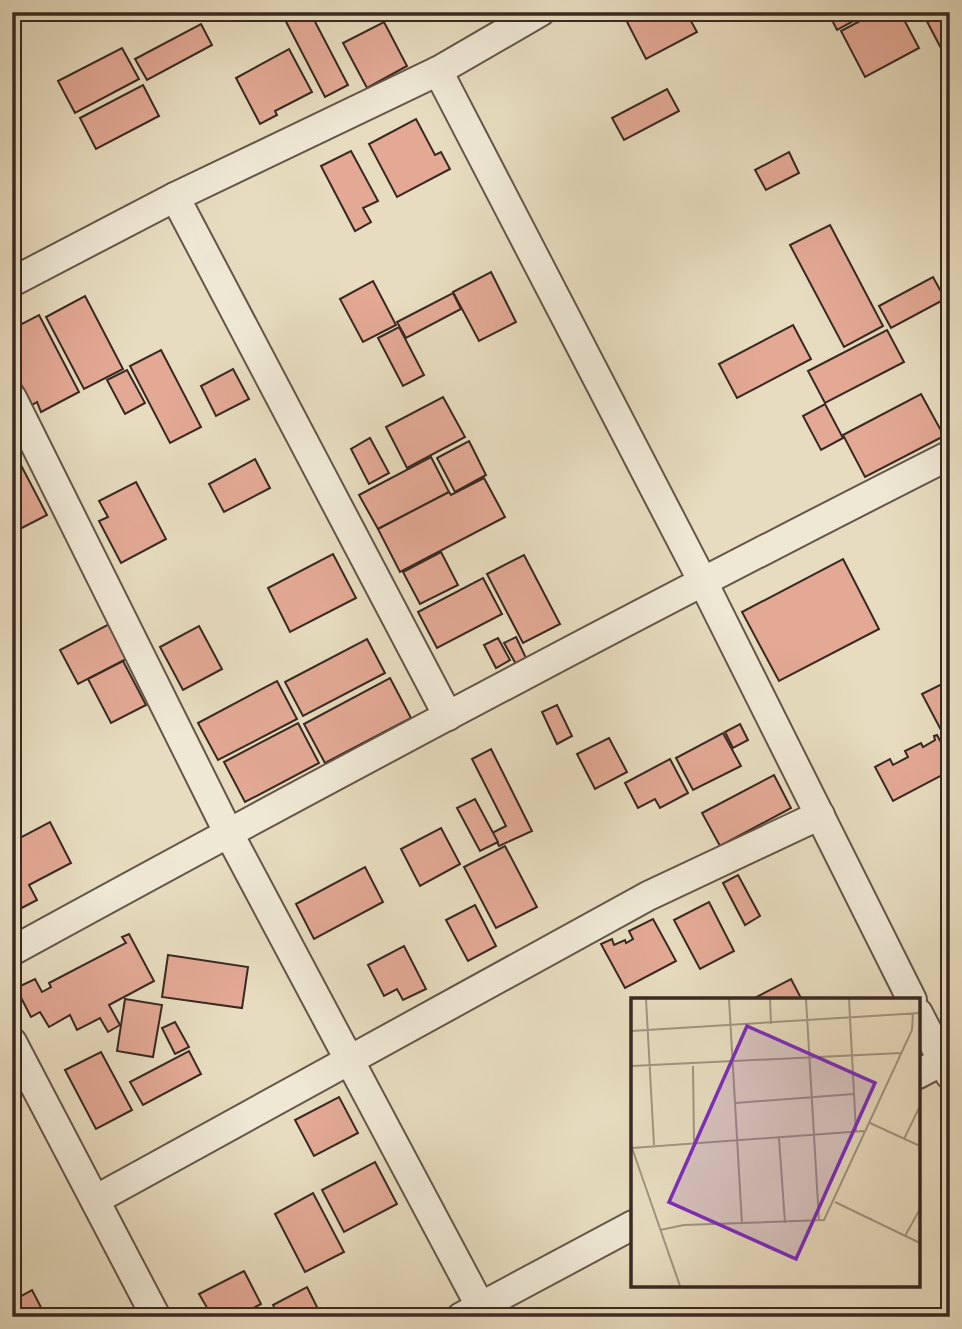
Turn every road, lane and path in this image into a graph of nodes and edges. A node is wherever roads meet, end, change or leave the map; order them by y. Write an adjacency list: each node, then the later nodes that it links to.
1 (540, 12): 2 (street)
2 (438, 71): 3 (street); 7 (street)
3 (175, 197): 4 (street); 8 (street)
4 (12, 282)
5 (12, 398): 10 (street)
6 (950, 455): 7 (street)
7 (702, 580): 8 (street); 9 (street)
8 (448, 716): 10 (street)
9 (820, 815): 12 (street); 15 (street)
10 (228, 832): 11 (street); 15 (street)
11 (12, 951)
12 (911, 998)
13 (920, 1018): 16 (street)
14 (12, 1042): 17 (street)
15 (350, 1062): 17 (street); 19 (street)
16 (940, 1067)
17 (95, 1200): 20 (street)
18 (631, 1226): 19 (street)
19 (476, 1313)
20 (156, 1317)

